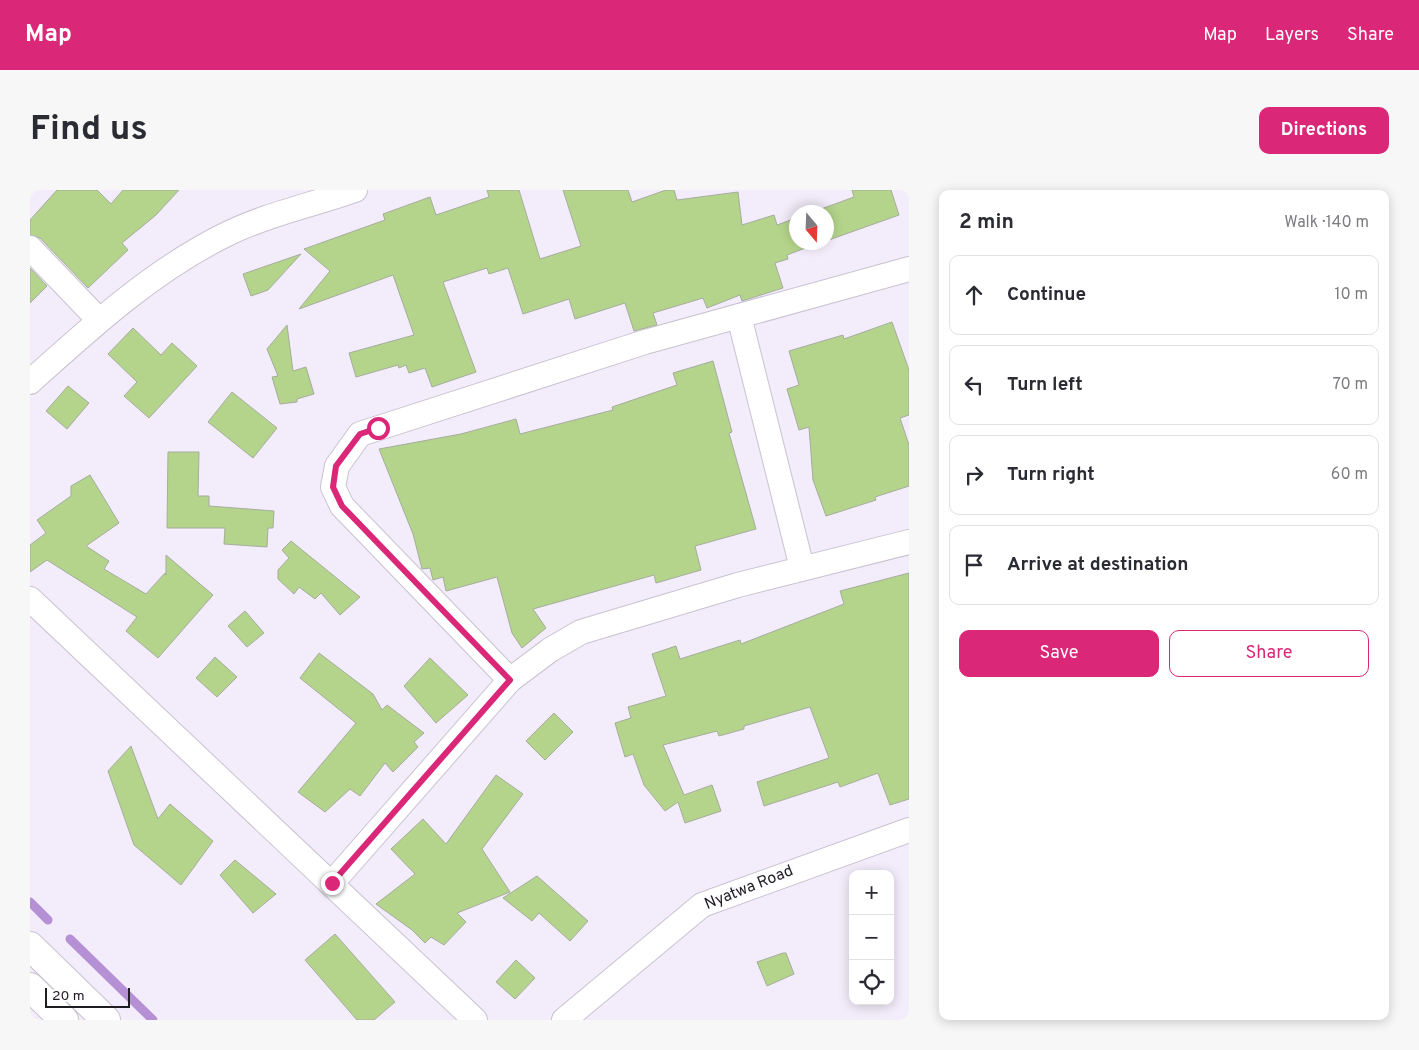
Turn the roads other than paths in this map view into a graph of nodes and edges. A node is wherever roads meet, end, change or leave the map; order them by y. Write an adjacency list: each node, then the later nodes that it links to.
1 (351, 190): 5 (street)
2 (30, 248): 5 (street)
3 (909, 268): 4 (street)
4 (739, 316): 8 (street); 10 (street)
5 (99, 320): 6 (street)
6 (30, 382)
7 (909, 542): 8 (street)
8 (802, 568): 10 (street)
9 (30, 600): 12 (street)
10 (510, 680): 12 (street)
11 (909, 830): 20 (street, Nyatwa Road)
12 (332, 883): 19 (street)
13 (30, 946): 18 (main road)
14 (30, 987): 17 (main road)
15 (30, 1004): 16 (main road)
16 (39, 1020)
17 (64, 1020)
18 (106, 1020)
19 (475, 1020)
20 (564, 1020)

